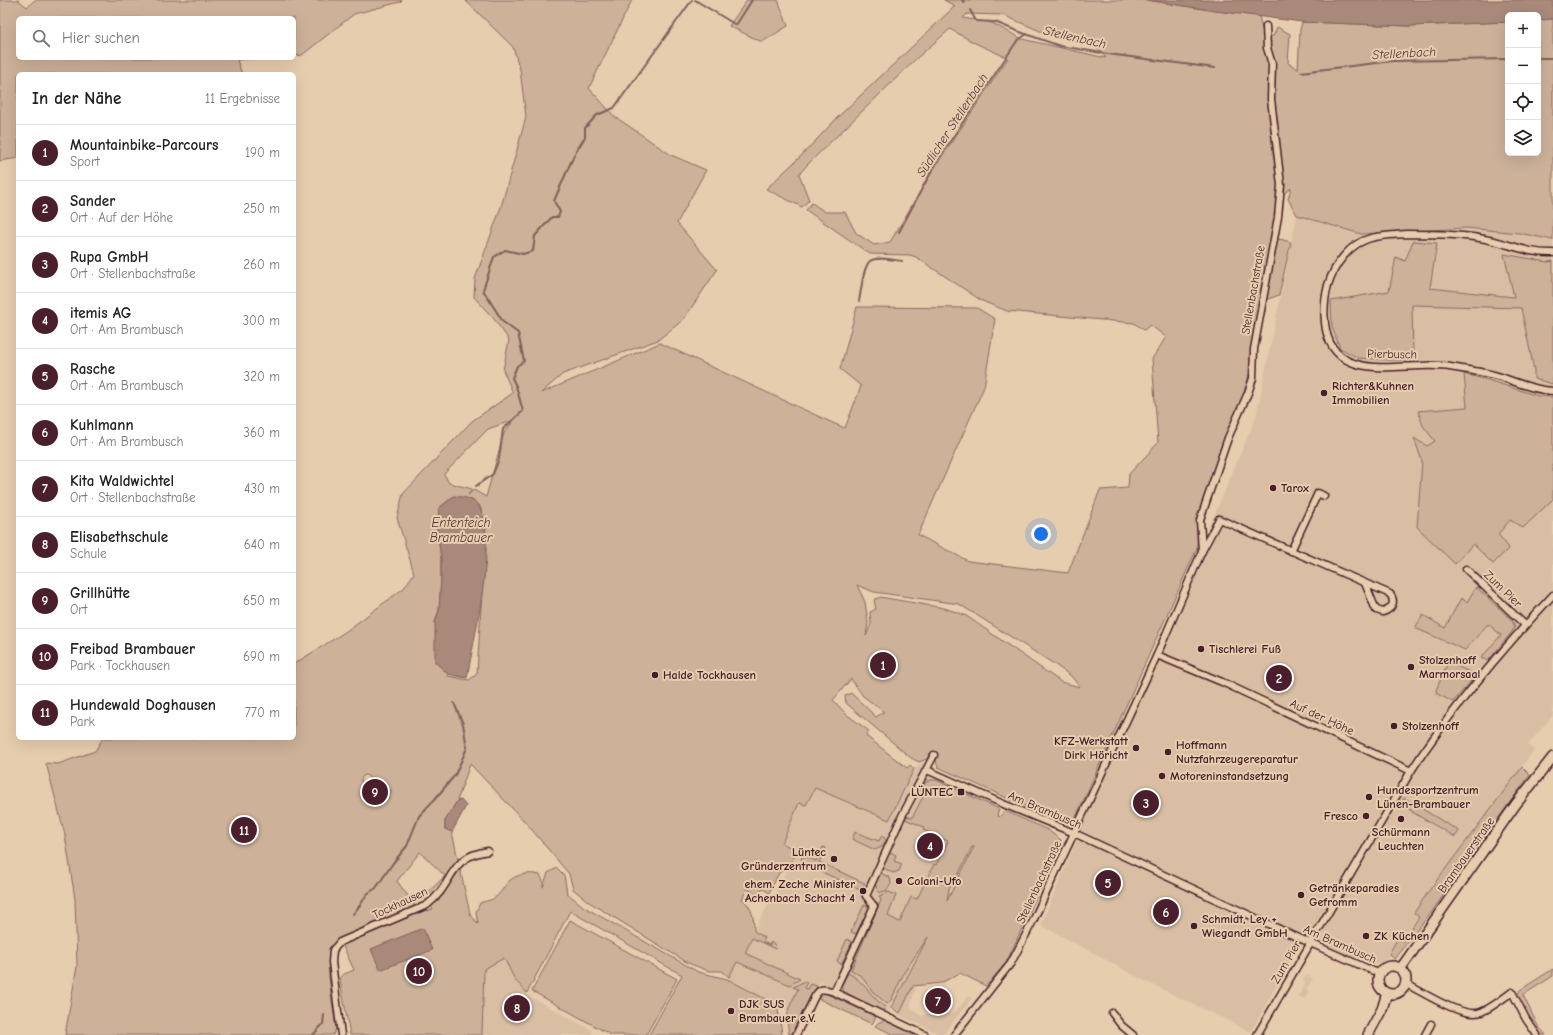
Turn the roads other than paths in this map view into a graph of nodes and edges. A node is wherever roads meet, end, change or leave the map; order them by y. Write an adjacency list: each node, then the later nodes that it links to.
1 (1266, 26): 5 (street, Stellenbachstraße)
2 (1553, 253): 3 (street, Pierbusch)
3 (1553, 391)
4 (1324, 496): 6 (street)
5 (1202, 551): 6 (street, Stellenbachstraße); 11 (street, Stellenbachstraße)
6 (1291, 551): 8 (street, Stellenbachstraße)
7 (1466, 569): 10 (street, Zum Pier)
8 (1365, 583): 8 (street, Stellenbachstraße)
9 (1553, 595): 10 (street, Zum Pier)
10 (1525, 625): 15 (street, Zum Pier)
11 (1157, 654): 15 (street, Auf der Höhe); 16 (street, Stellenbachstraße)
12 (934, 755): 14 (street)
13 (1553, 757): 19 (main road, Brambauerstraße)
14 (926, 770): 16 (street, Am Brambusch); 22 (street)
15 (1411, 771): 18 (street, Zum Pier)
16 (1074, 833): 18 (street, Am Brambusch); 29 (street, Stellenbachstraße)
17 (488, 851): 26 (street, Tockhausen)
18 (1310, 943): 20 (street, Am Brambusch); 31 (street, Zum Pier)
19 (1401, 968): 20 (main road); 21 (main road)
20 (1380, 974): 23 (main road)
21 (1406, 984): 23 (main road); 34 (street)
22 (834, 992): 27 (street); 28 (street)
23 (1388, 993): 32 (main road)
24 (1112, 1013): 30 (street)
25 (1431, 1024): 33 (street)
26 (341, 1035)
27 (796, 1035)
28 (925, 1035)
29 (954, 1035)
30 (1133, 1035)
31 (1257, 1035)
32 (1368, 1035)
33 (1425, 1035)
34 (1537, 1035)

